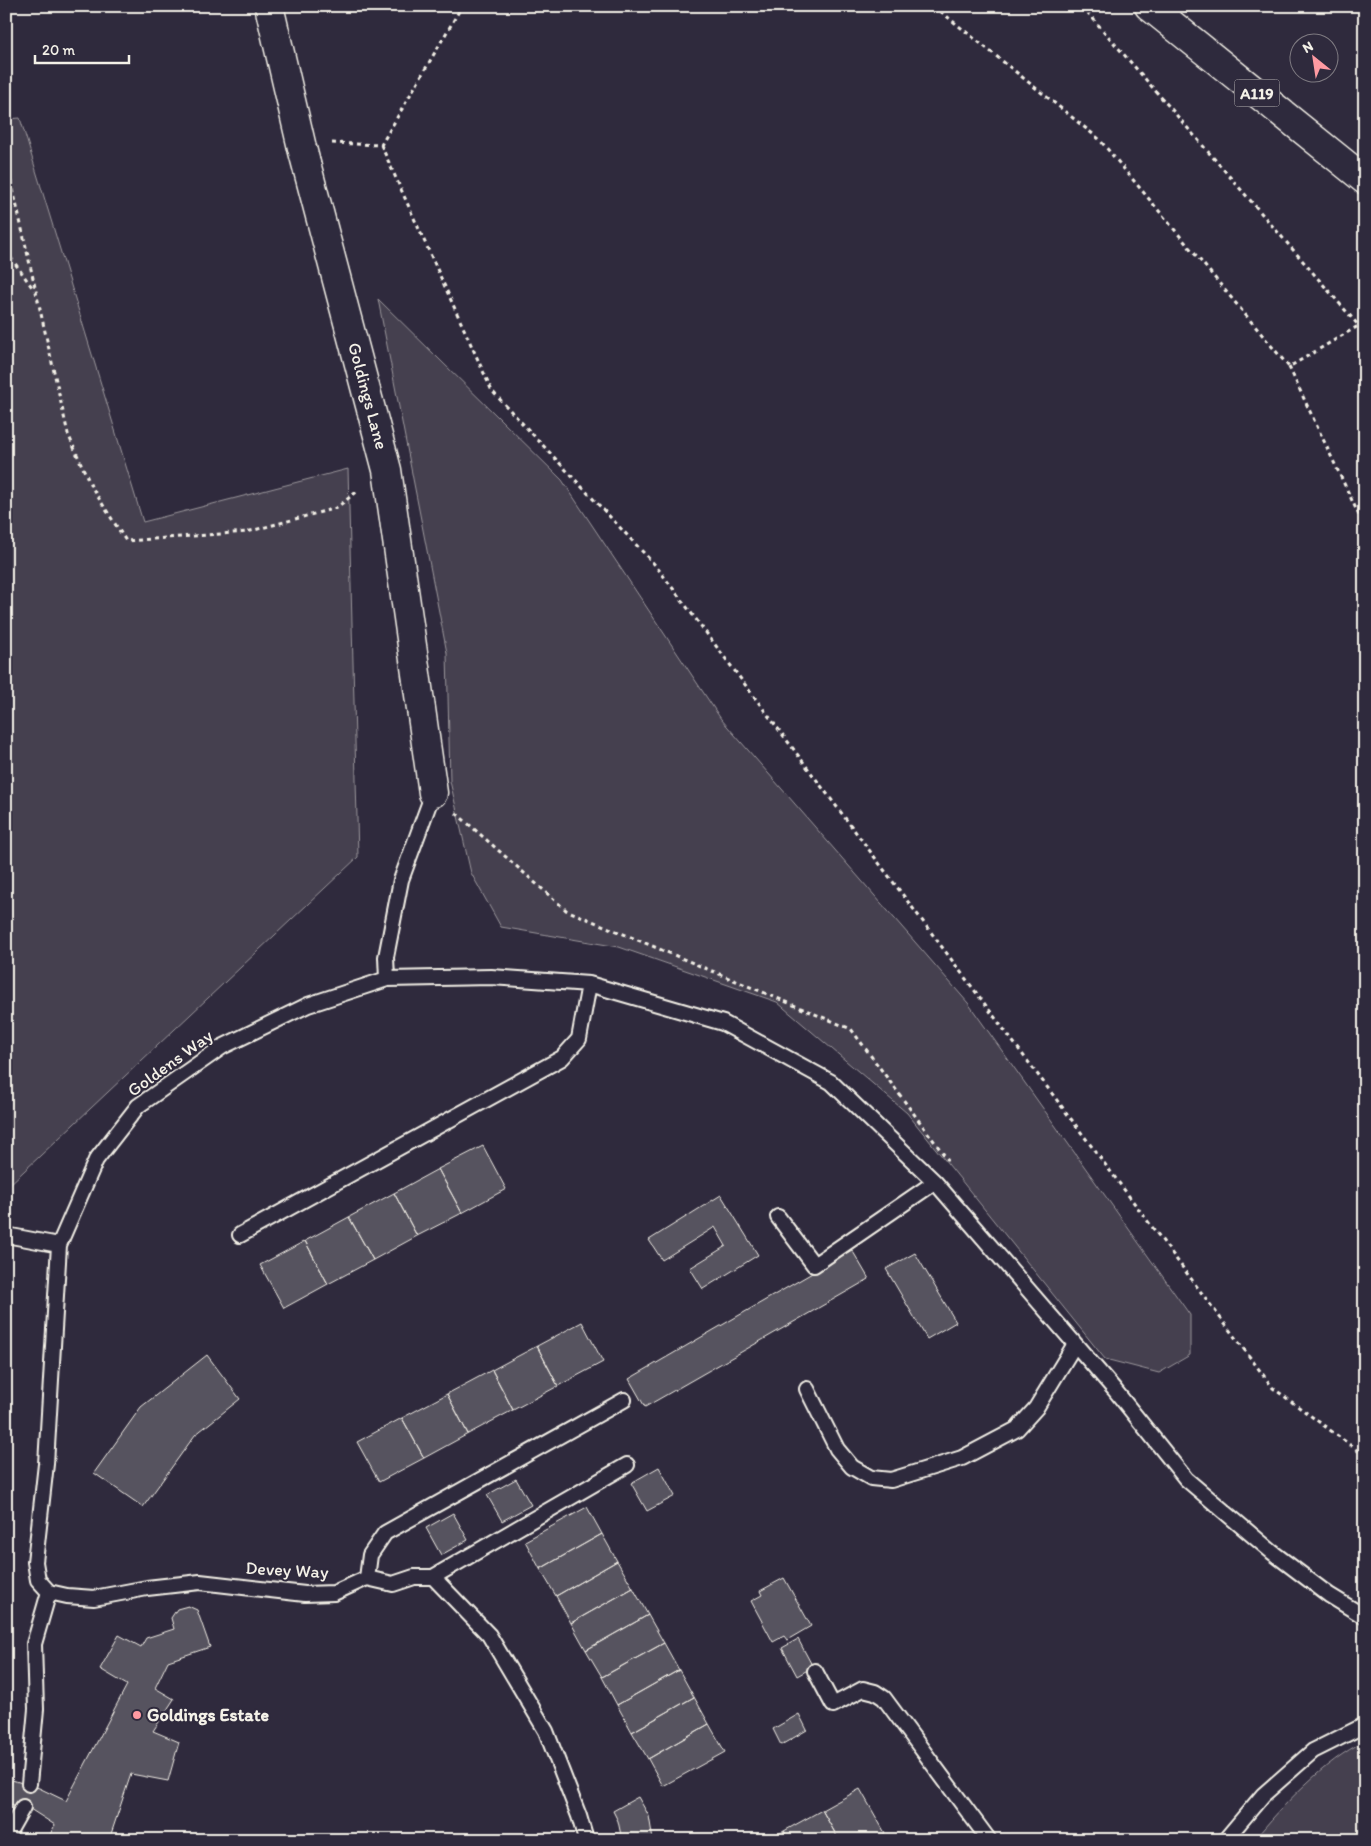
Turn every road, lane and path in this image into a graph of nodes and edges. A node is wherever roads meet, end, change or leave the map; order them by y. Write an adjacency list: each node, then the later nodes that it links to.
1 (269, 6): 7 (street, Goldings Lane)
2 (462, 6): 6 (path)
3 (934, 6): 14 (path)
4 (1082, 6): 13 (path)
5 (1149, 6): 9 (street, A119)
6 (381, 145): 7 (path); 28 (path)
7 (302, 148): 15 (street, Goldings Lane)
8 (6, 158): 11 (path)
9 (1365, 180)
10 (6, 251): 11 (path)
11 (36, 292): 15 (path)
12 (1365, 322): 13 (path)
13 (1359, 326): 14 (path)
14 (1289, 367): 16 (path)
15 (386, 470): 17 (street, Goldings Lane)
16 (1365, 528)
17 (433, 793): 18 (lane)
18 (387, 979): 19 (lane, Goldens Way); 24 (lane, Goldens Way)
19 (589, 984): 20 (lane, Goldens Way); 23 (lane)
20 (935, 1182): 21 (lane); 25 (lane, Goldens Way)
21 (778, 1217)
22 (6, 1235): 24 (lane)
23 (240, 1235)
24 (59, 1245): 32 (lane, Goldens Way)
25 (1075, 1344): 26 (lane); 33 (lane, Goldens Way)
26 (807, 1389)
27 (624, 1400): 31 (lane)
28 (1365, 1456)
29 (627, 1466): 30 (lane)
30 (433, 1577): 31 (lane); 39 (lane)
31 (367, 1578): 32 (lane, Devey Way)
32 (49, 1592): 36 (lane)
33 (1365, 1617)
34 (815, 1671): 40 (lane)
35 (1365, 1725): 41 (lane)
36 (29, 1784)
37 (23, 1807): 38 (lane)
38 (6, 1837)
39 (586, 1840)
40 (989, 1840)
41 (1225, 1840)

